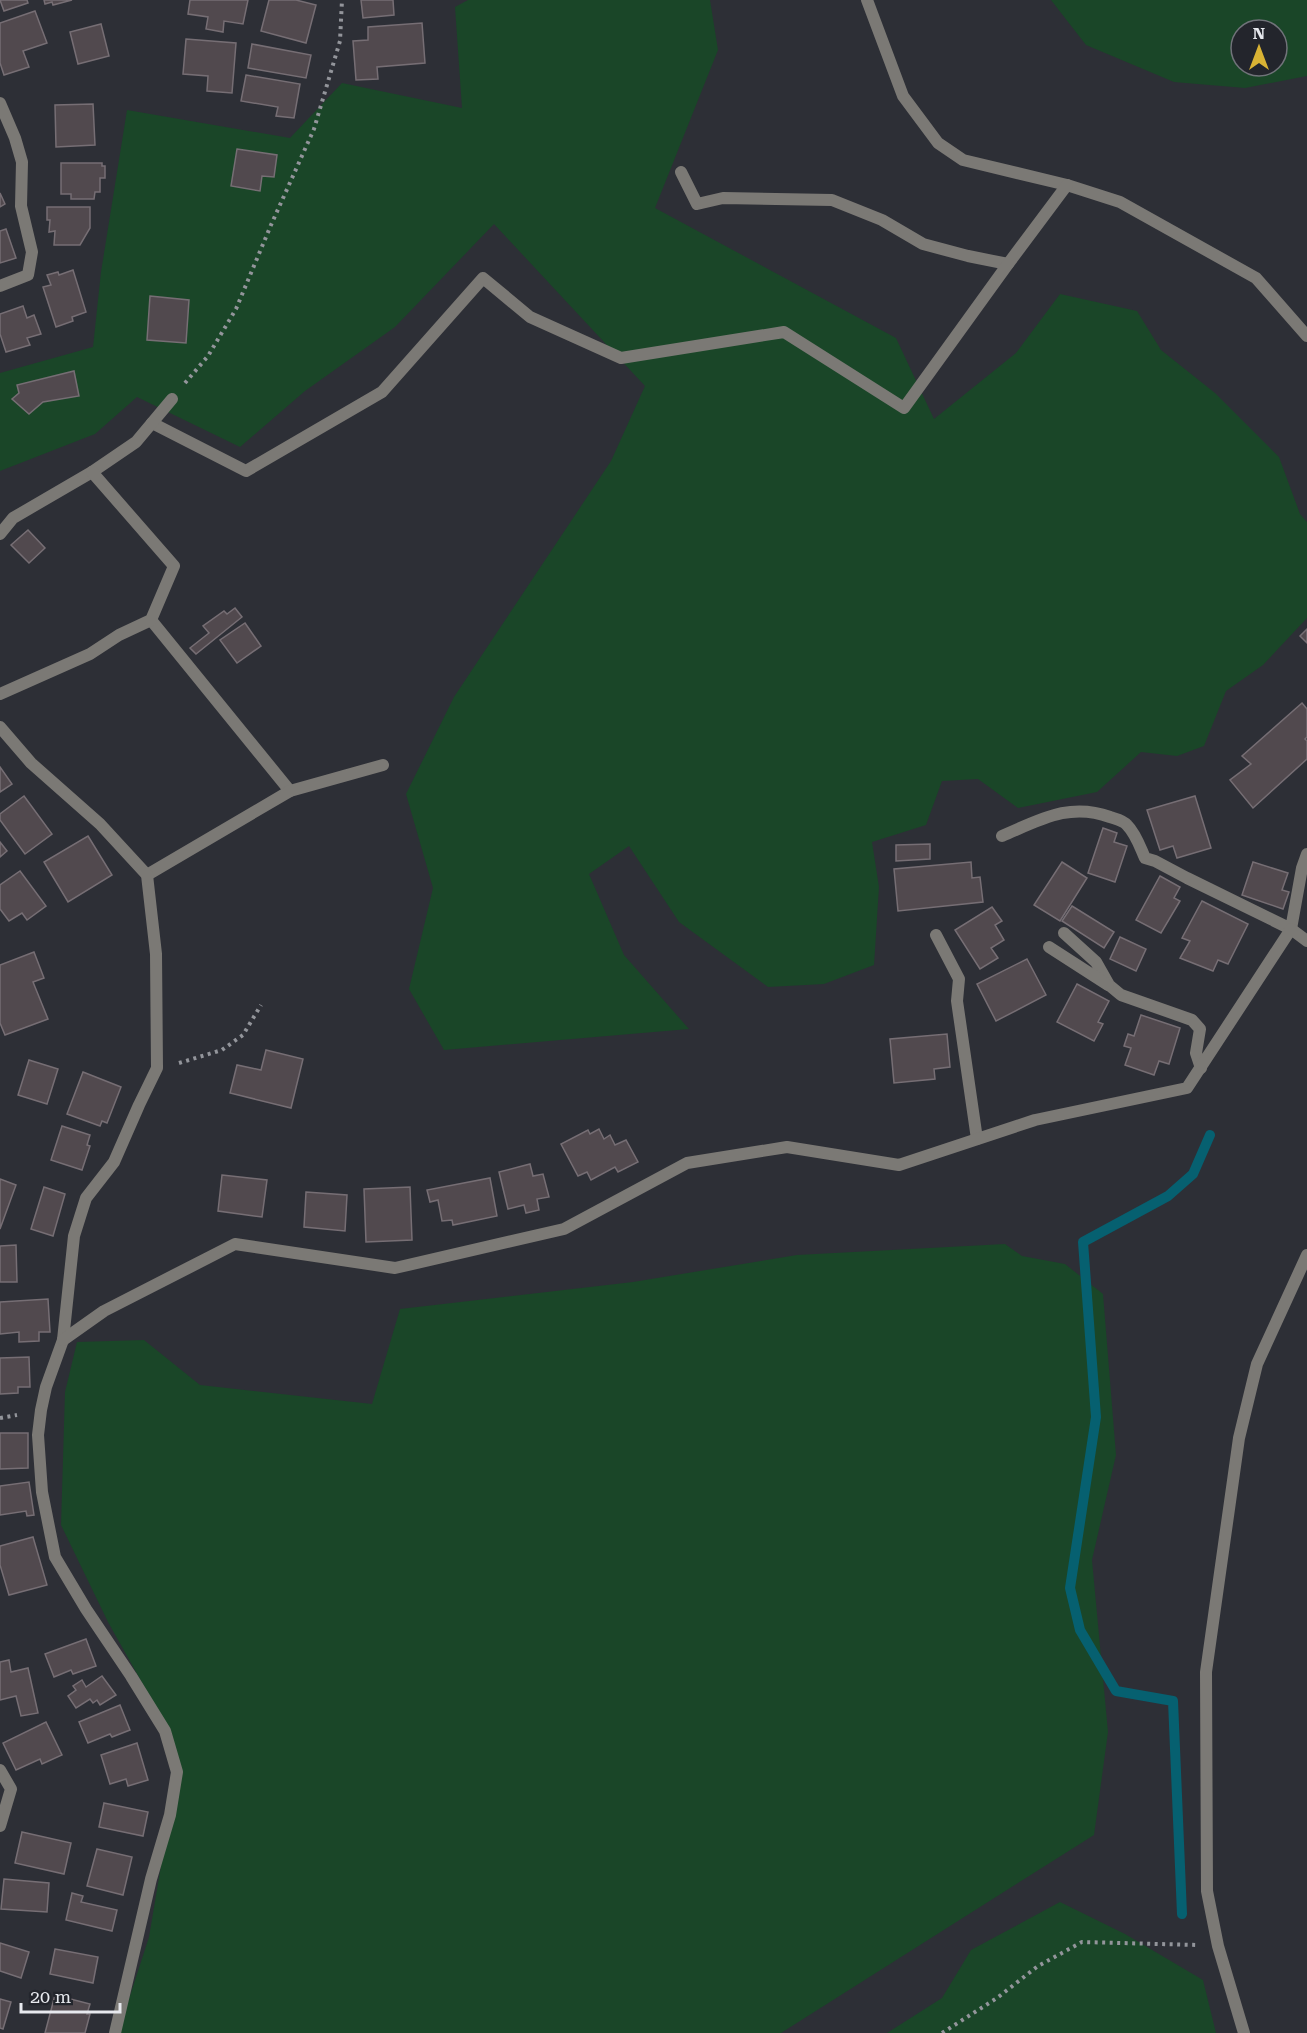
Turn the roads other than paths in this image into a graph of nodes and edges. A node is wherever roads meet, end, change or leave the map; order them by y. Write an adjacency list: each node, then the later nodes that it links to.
1 (867, 0): 4 (street)
2 (0, 103): 6 (street)
3 (681, 172): 5 (street)
4 (1067, 185): 5 (street); 7 (street)
5 (1008, 264): 9 (street)
6 (0, 286)
7 (1307, 336)
8 (172, 399): 9 (street)
9 (152, 423): 10 (street)
10 (92, 472): 11 (street); 12 (street)
11 (0, 534)
12 (151, 620): 13 (street); 16 (street)
13 (0, 694)
14 (0, 727): 19 (street)
15 (383, 765): 16 (street)
16 (290, 791): 19 (street)
17 (1002, 836): 20 (street)
18 (1307, 854): 20 (street)
19 (147, 876): 29 (street)
20 (1291, 929): 23 (street); 26 (street)
21 (1064, 933): 25 (street)
22 (936, 935): 27 (street)
23 (1307, 941)
24 (1049, 947): 25 (street)
25 (1111, 987): 26 (street)
26 (1201, 1068): 27 (street)
27 (977, 1139): 29 (street)
28 (1307, 1255): 33 (street)
29 (63, 1340): 32 (street)
30 (0, 1770): 31 (street)
31 (0, 1826)
32 (116, 2033)
33 (1244, 2033)

